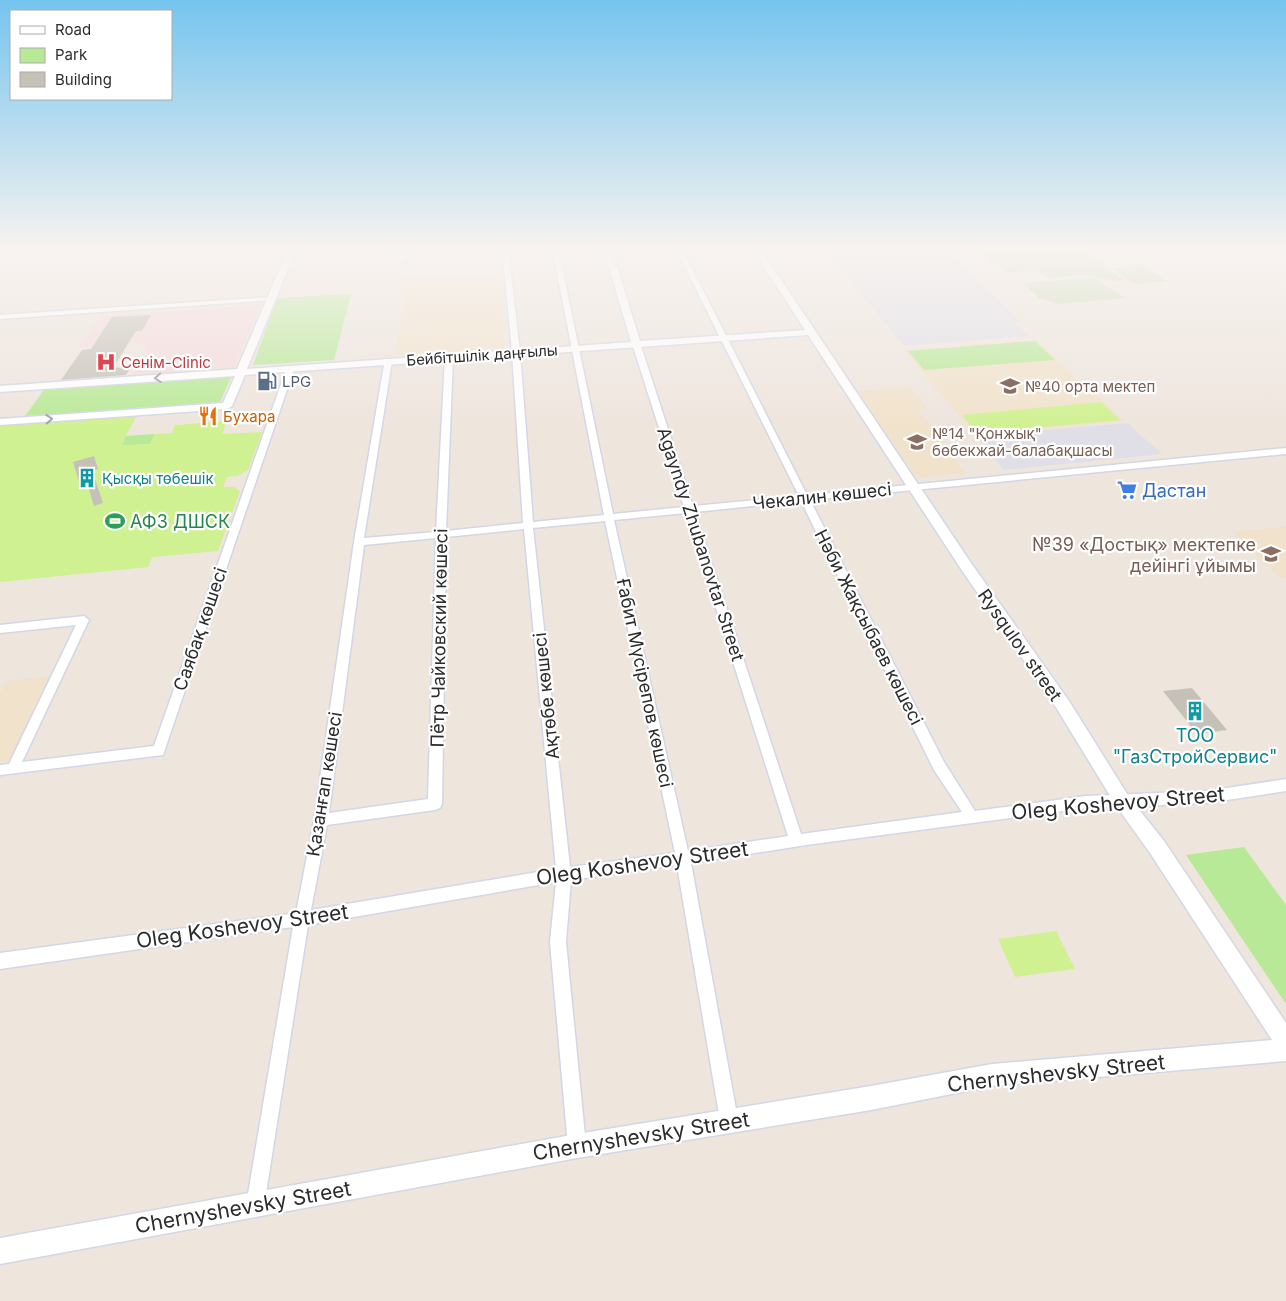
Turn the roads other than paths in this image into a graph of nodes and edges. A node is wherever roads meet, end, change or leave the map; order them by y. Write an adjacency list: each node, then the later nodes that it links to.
1 (140, 308): 8 (street)
2 (268, 308): 17 (street)
3 (511, 308): 13 (street, Ақтөбе көшесі)
4 (569, 308): 12 (street, Ғабит Мүсірепов көшесі)
5 (625, 308): 11 (street, Agayndy Zhubanovtar Street)
6 (709, 308): 10 (street, Нәби Жақсыбаев көшесі)
7 (795, 308): 9 (street, Rysqulov street)
8 (0, 317)
9 (811, 332): 10 (street, Бейбітшілік даңғылы); 21 (street, Rysqulov street)
10 (724, 338): 11 (street, Бейбітшілік даңғылы); 22 (street, Нәби Жақсыбаев көшесі)
11 (636, 343): 12 (street, Бейбітшілік даңғылы); 23 (street, Agayndy Zhubanovtar Street)
12 (577, 348): 13 (street, Бейбітшілік даңғылы); 24 (street, Ғабит Мүсірепов көшесі)
13 (516, 352): 14 (street, Бейбітшілік даңғылы); 25 (street, Ақтөбе көшесі)
14 (449, 357): 15 (street, Бейбітшілік даңғылы); 26 (street, Пётр Чайковский көшесі)
15 (388, 361): 16 (street, Бейбітшілік даңғылы); 27 (street, Қазанғап көшесі)
16 (290, 368): 17 (street, Бейбітшілік даңғылы); 29 (street, Саябақ көшесі)
17 (242, 372): 18 (street, Бейбітшілік даңғылы, one-way to 18); 19 (street, one-way to 17)
18 (0, 389)
19 (0, 422)
20 (1286, 451): 21 (street, Чекалин көшесі)
21 (914, 486): 22 (street, Чекалин көшесі); 32 (street, Rysqulov street)
22 (804, 498): 23 (street, Чекалин көшесі); 33 (street, Нәби Жақсыбаев көшесі)
23 (691, 510): 24 (street, Чекалин көшесі); 35 (street, Agayndy Zhubanovtar Street)
24 (609, 518): 25 (street, Чекалин көшесі); 36 (street, Ғабит Мүсірепов көшесі)
25 (528, 526): 26 (street, Чекалин көшесі); 37 (street, Ақтөбе көшесі)
26 (441, 534): 27 (street, Чекалин көшесі); 34 (street, Пётр Чайковский көшесі)
27 (359, 542): 34 (street, Қазанғап көшесі)
28 (0, 629): 29 (street)
29 (13, 768): 30 (street, Саябақ көшесі)
30 (0, 770)
31 (1286, 785): 32 (street, Oleg Koshevoy Street)
32 (1123, 802): 33 (street, Oleg Koshevoy Street); 40 (street, Rysqulov street)
33 (972, 817): 35 (street, Oleg Koshevoy Street)
34 (320, 820): 38 (street, Қазанғап көшесі)
35 (796, 840): 36 (street, Oleg Koshevoy Street)
36 (683, 858): 37 (street, Oleg Koshevoy Street); 42 (street, Ғабит Мүсірепов көшесі)
37 (564, 874): 38 (street, Oleg Koshevoy Street); 43 (street, Ақтөбе көшесі)
38 (302, 919): 39 (street, Oleg Koshevoy Street); 44 (street, Қазанғап көшесі)
39 (0, 961)
40 (1286, 1042)
41 (1286, 1050): 42 (street, Chernyshevsky Street)
42 (730, 1120): 43 (street, Chernyshevsky Street)
43 (577, 1146): 44 (street, Chernyshevsky Street)
44 (255, 1206): 45 (street, Chernyshevsky Street)
45 (0, 1251)

